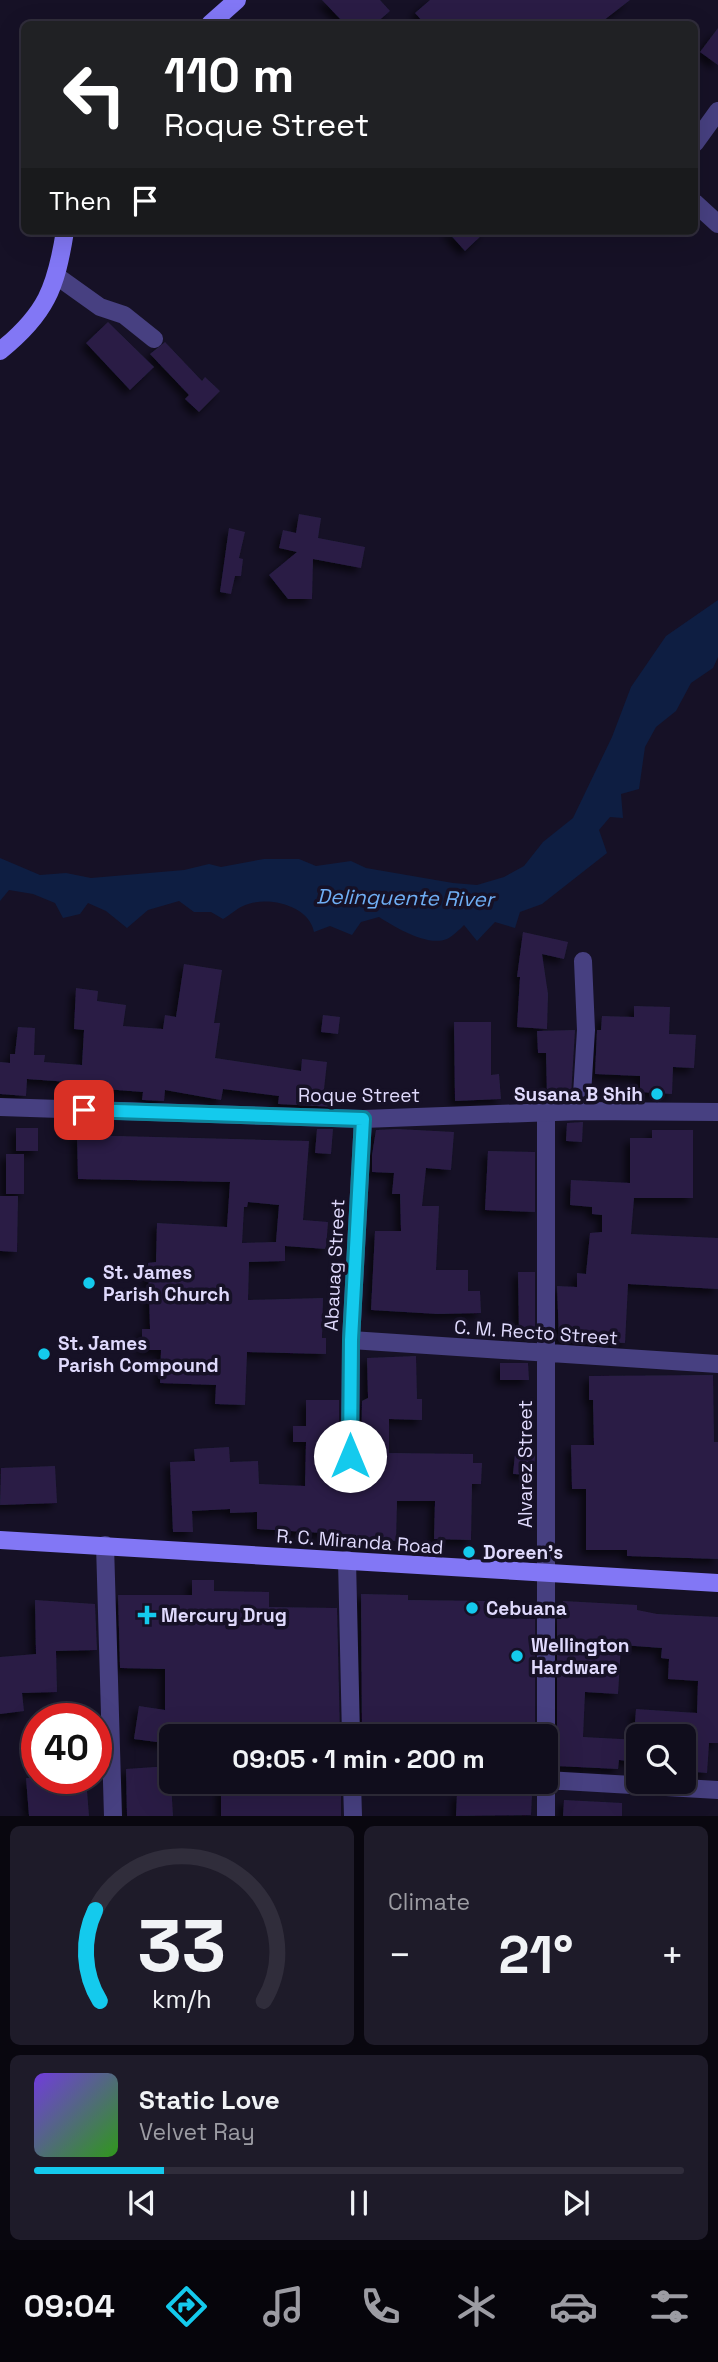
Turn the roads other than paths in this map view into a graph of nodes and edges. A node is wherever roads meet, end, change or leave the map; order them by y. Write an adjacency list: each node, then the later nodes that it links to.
1 (237, 0): 2 (main road)
2 (213, 21)
3 (718, 111): 4 (street)
4 (698, 139)
5 (698, 206): 6 (street)
6 (718, 224)
7 (64, 235): 8 (main road)
8 (58, 277): 9 (street); 10 (main road)
9 (154, 339)
10 (0, 351)
11 (583, 961): 13 (street)
12 (0, 1107): 16 (street, Roque Street)
13 (581, 1111): 14 (street, Roque Street); 15 (street, Roque Street)
14 (545, 1112): 16 (street, Roque Street); 18 (street, Alvarez Street)
15 (718, 1112)
16 (363, 1119): 17 (street, Abauag Street)
17 (351, 1340): 18 (street, C. M. Recto Street); 20 (street, Abauag Street)
18 (546, 1355): 19 (street, C. M. Recto Street); 24 (street, Alvarez Street)
19 (718, 1364)
20 (350, 1456)
21 (0, 1539): 22 (main road, R. C. Miranda Road)
22 (105, 1545): 23 (main road, R. C. Miranda Road); 32 (street)
23 (347, 1560): 24 (main road, R. C. Miranda Road); 26 (street)
24 (547, 1575): 25 (main road, R. C. Miranda Road); 27 (street, Alvarez Street)
25 (718, 1583)
26 (351, 1724)
27 (547, 1724)
28 (558, 1781): 29 (street)
29 (718, 1790)
30 (352, 1794): 33 (street)
31 (547, 1794): 34 (street, Alvarez Street)
32 (113, 1816)
33 (353, 1816)
34 (546, 1816)

